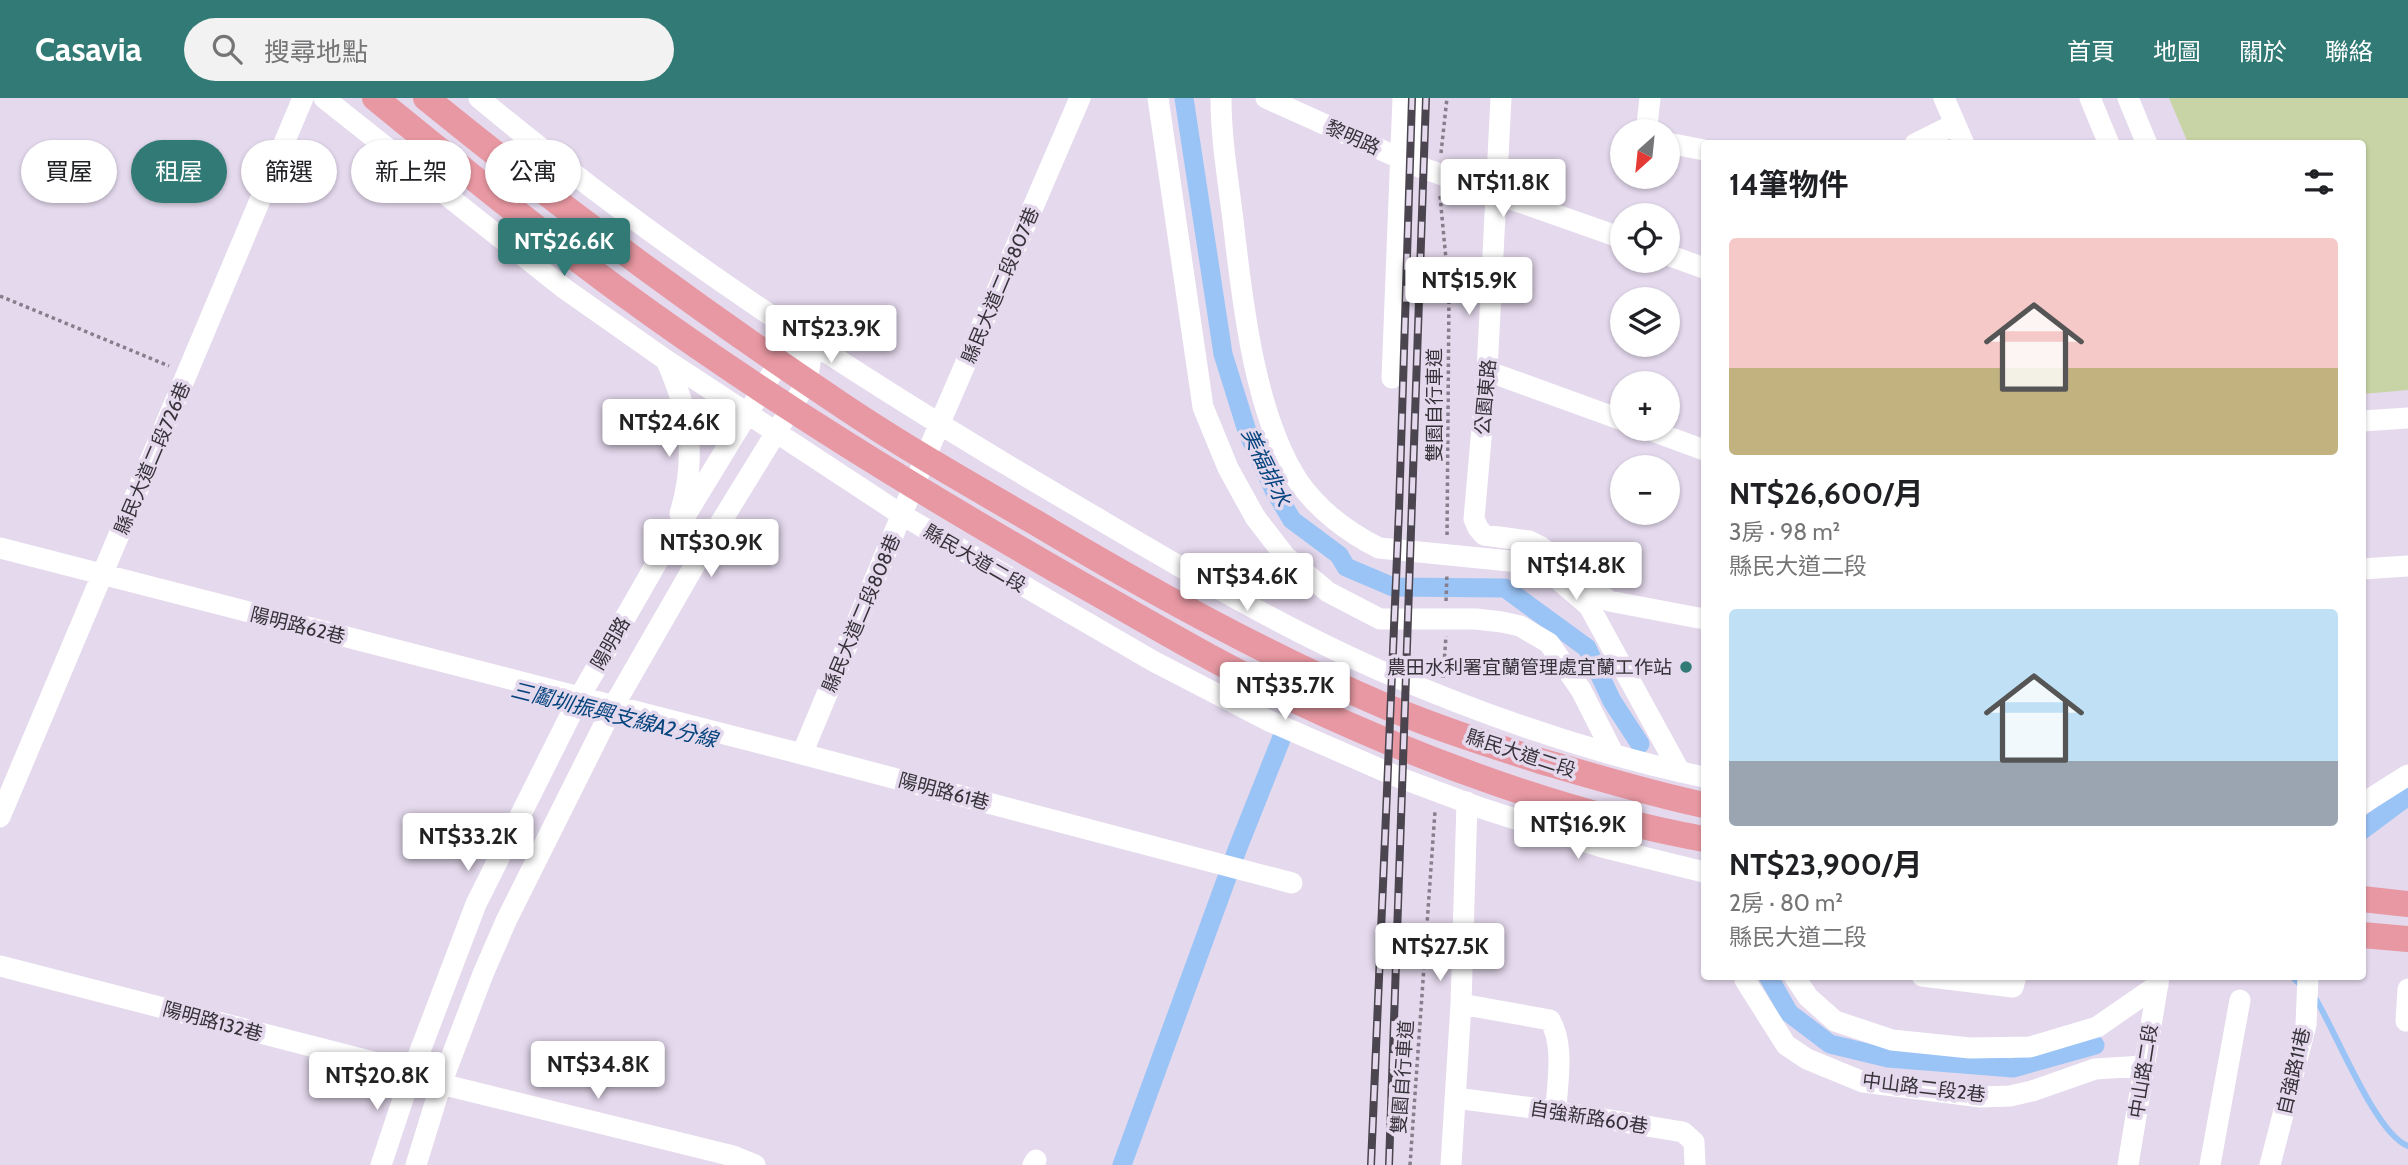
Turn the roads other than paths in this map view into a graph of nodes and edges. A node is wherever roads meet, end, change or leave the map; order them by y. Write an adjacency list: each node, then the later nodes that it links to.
1 (303, 98): 51 (street, 縣民大道二段726巷)
2 (324, 98): 30 (street, 縣民大道二段)
3 (374, 98): 35 (main road, 縣民大道二段)
4 (426, 98): 31 (main road, 縣民大道二段)
5 (479, 98): 29 (street, 縣民大道二段)
6 (1080, 98): 41 (street, 縣民大道二段807巷)
7 (1158, 98): 54 (street)
8 (1222, 98): 56 (street)
9 (1266, 98): 24 (street, 黎明路)
10 (1404, 98): 24 (street)
11 (1419, 98): 24 (street)
12 (1501, 98): 25 (street, 公園東路)
13 (1650, 98): 17 (street)
14 (1944, 98): 18 (street)
15 (2090, 98): 20 (street)
16 (2128, 98): 21 (street)
17 (1648, 119)
18 (1960, 134): 19 (street)
19 (1933, 140)
20 (2107, 140)
21 (2145, 140)
22 (1680, 145): 23 (street)
23 (1701, 148)
24 (1409, 162): 25 (street, 黎明路); 33 (street)
25 (1497, 194): 26 (street, 黎明路); 32 (street, 公園東路)
26 (1610, 234)
27 (1680, 259): 28 (street)
28 (1701, 267)
29 (813, 343): 31 (street); 34 (street, 陽明路); 41 (street, 縣民大道二段)
30 (666, 360): 37 (street, 縣民大道二段); 48 (street)
31 (779, 362): 34 (main road, 縣民大道二段); 35 (street, 陽明路)
32 (1487, 371): 38 (street); 52 (street, 公園東路)
33 (1392, 378)
34 (807, 382): 36 (street, 陽明路); 45 (main road, 縣民大道二段)
35 (763, 390): 36 (main road, 縣民大道二段); 37 (street, 陽明路)
36 (790, 409): 42 (street, 陽明路); 45 (main road, 縣民大道二段)
37 (749, 413): 42 (street, 縣民大道二段); 48 (street, 陽明路)
38 (1610, 416)
39 (2408, 418): 40 (street)
40 (2366, 421)
41 (939, 425): 45 (street, 縣民大道二段807巷); 54 (street, 縣民大道二段)
42 (776, 433): 46 (street, 縣民大道二段); 53 (street, 陽明路)
43 (1680, 441): 44 (street)
44 (1701, 449)
45 (920, 472): 46 (street, 縣民大道二段808巷); 59 (main road, 縣民大道二段); 63 (main road, 縣民大道二段)
46 (902, 515): 55 (street, 縣民大道二段808巷); 61 (street, 縣民大道二段)
47 (0, 548): 51 (street, 陽明路62巷)
48 (660, 557): 53 (street, 陽明路)
49 (2408, 565): 50 (street)
50 (2366, 569)
51 (102, 575): 53 (street, 陽明路62巷); 62 (street, 縣民大道二段726巷)
52 (1701, 617)
53 (596, 702): 55 (street, 陽明路61巷); 82 (street, 陽明路); 82 (street, 陽明路)
54 (1613, 753): 56 (street, 縣民大道二段)
55 (802, 754): 65 (street, 陽明路61巷)
56 (1680, 772): 58 (street, 縣民大道二段)
57 (2408, 775): 60 (street)
58 (1701, 776)
59 (1696, 800)
60 (2366, 801)
61 (1467, 802): 64 (street, 縣民大道二段); 79 (street)
62 (0, 817)
63 (1701, 838)
64 (1701, 871)
65 (1292, 883)
66 (2366, 899): 67 (main road)
67 (2408, 904)
68 (2366, 935): 69 (main road)
69 (2408, 939)
70 (0, 965): 82 (street, 陽明路132巷)
71 (1745, 980): 81 (street, 中山路二段2巷)
72 (1797, 980): 76 (street)
73 (1955, 980): 74 (street)
74 (2015, 980)
75 (2308, 980): 92 (street, 自強路11巷)
76 (2159, 981): 81 (street, 中山路二段)
77 (2408, 989): 80 (street)
78 (2240, 1000): 91 (street)
79 (1461, 1004): 83 (street); 84 (street)
80 (2406, 1021)
81 (2143, 1066): 90 (street, 中山路二段)
82 (426, 1078): 85 (street, 陽明路); 86 (street, 陽明路); 87 (street, 陽明路132巷)
83 (1455, 1098): 84 (street, 自強新路60巷); 88 (street)
84 (1556, 1111): 89 (street, 自強新路60巷)
85 (381, 1165)
86 (416, 1165)
87 (755, 1165)
88 (1451, 1165)
89 (1695, 1165)
90 (2128, 1165)
91 (2210, 1165)
92 (2270, 1165)

